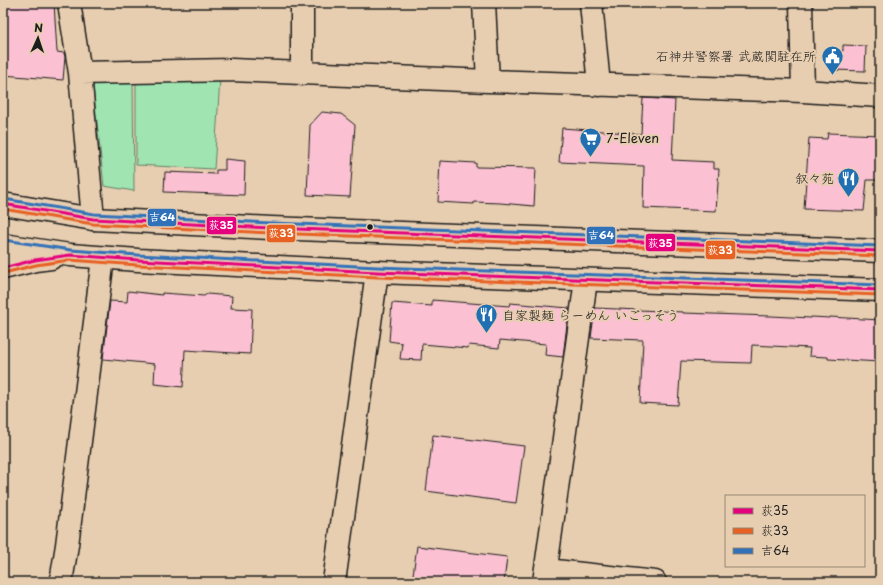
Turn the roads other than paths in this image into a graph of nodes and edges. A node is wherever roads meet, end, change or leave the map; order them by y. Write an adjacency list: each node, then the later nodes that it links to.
1 (69, 3): 6 (street)
2 (302, 3): 7 (street)
3 (484, 3): 8 (street)
4 (591, 3): 9 (street)
5 (801, 3): 10 (street)
6 (80, 73): 7 (street); 13 (street)
7 (302, 74): 8 (street)
8 (488, 81): 9 (street)
9 (599, 85): 10 (street)
10 (803, 91): 11 (street)
11 (880, 96)
12 (3, 204): 13 (street)
13 (93, 219): 15 (street)
14 (3, 245): 16 (street)
15 (880, 251)
16 (70, 255): 17 (street); 18 (street)
17 (103, 258): 19 (street); 23 (street)
18 (3, 268)
19 (377, 272): 20 (street); 24 (street)
20 (586, 280): 21 (street); 22 (street)
21 (880, 290)
22 (545, 576): 25 (street)
23 (62, 582)
24 (334, 582)
25 (655, 582)

